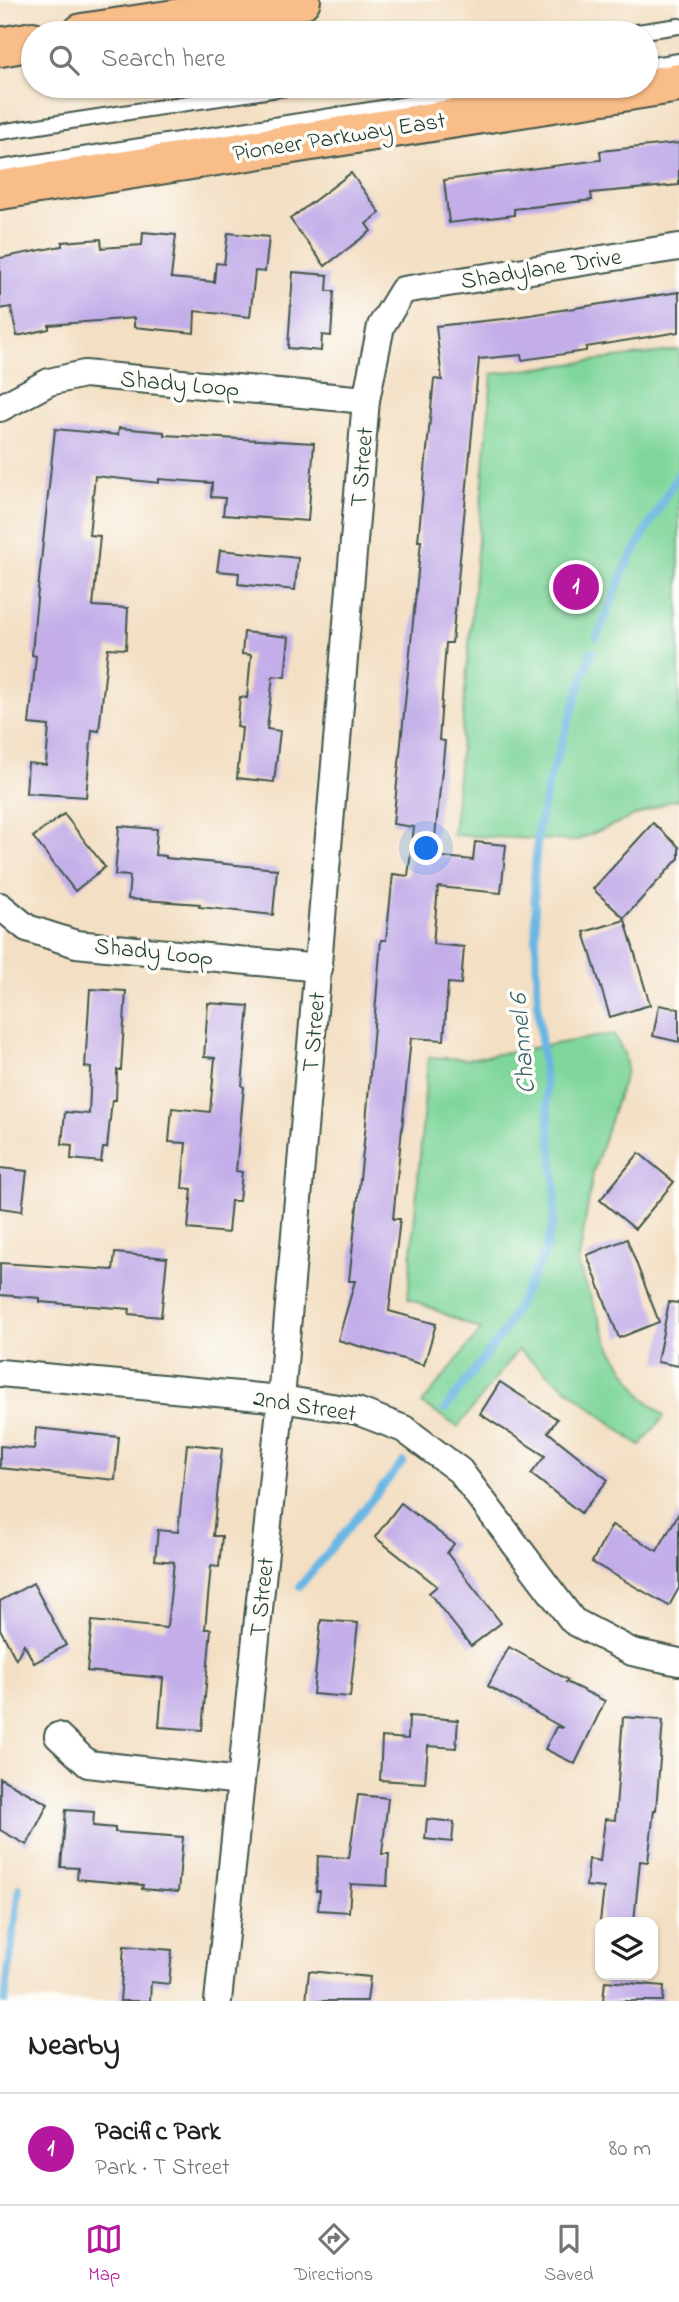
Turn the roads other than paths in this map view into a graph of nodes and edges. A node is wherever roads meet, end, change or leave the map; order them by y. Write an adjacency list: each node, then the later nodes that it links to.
1 (301, 0): 2 (main road)
2 (162, 21)
3 (679, 26): 4 (lane)
4 (658, 29)
5 (21, 43): 6 (main road)
6 (0, 47)
7 (679, 61): 8 (lane)
8 (658, 64)
9 (679, 83): 10 (main road, Pioneer Parkway East)
10 (658, 86)
11 (220, 98): 14 (lane)
12 (446, 98): 15 (lane)
13 (584, 98): 16 (main road, Pioneer Parkway East)
14 (0, 132)
15 (0, 168)
16 (0, 190)
17 (679, 247): 18 (street, Shadylane Drive)
18 (403, 290): 19 (street, T Street)
19 (366, 400): 20 (street, Shady Loop); 22 (street, T Street)
20 (0, 408)
21 (0, 906): 22 (street, Shady Loop)
22 (319, 968): 24 (street, T Street)
23 (0, 1373): 24 (street, 2nd Street)
24 (281, 1399): 25 (street, 2nd Street); 27 (street, T Street)
25 (679, 1662)
26 (58, 1736): 27 (street)
27 (241, 1781): 28 (street, T Street)
28 (218, 2001)

